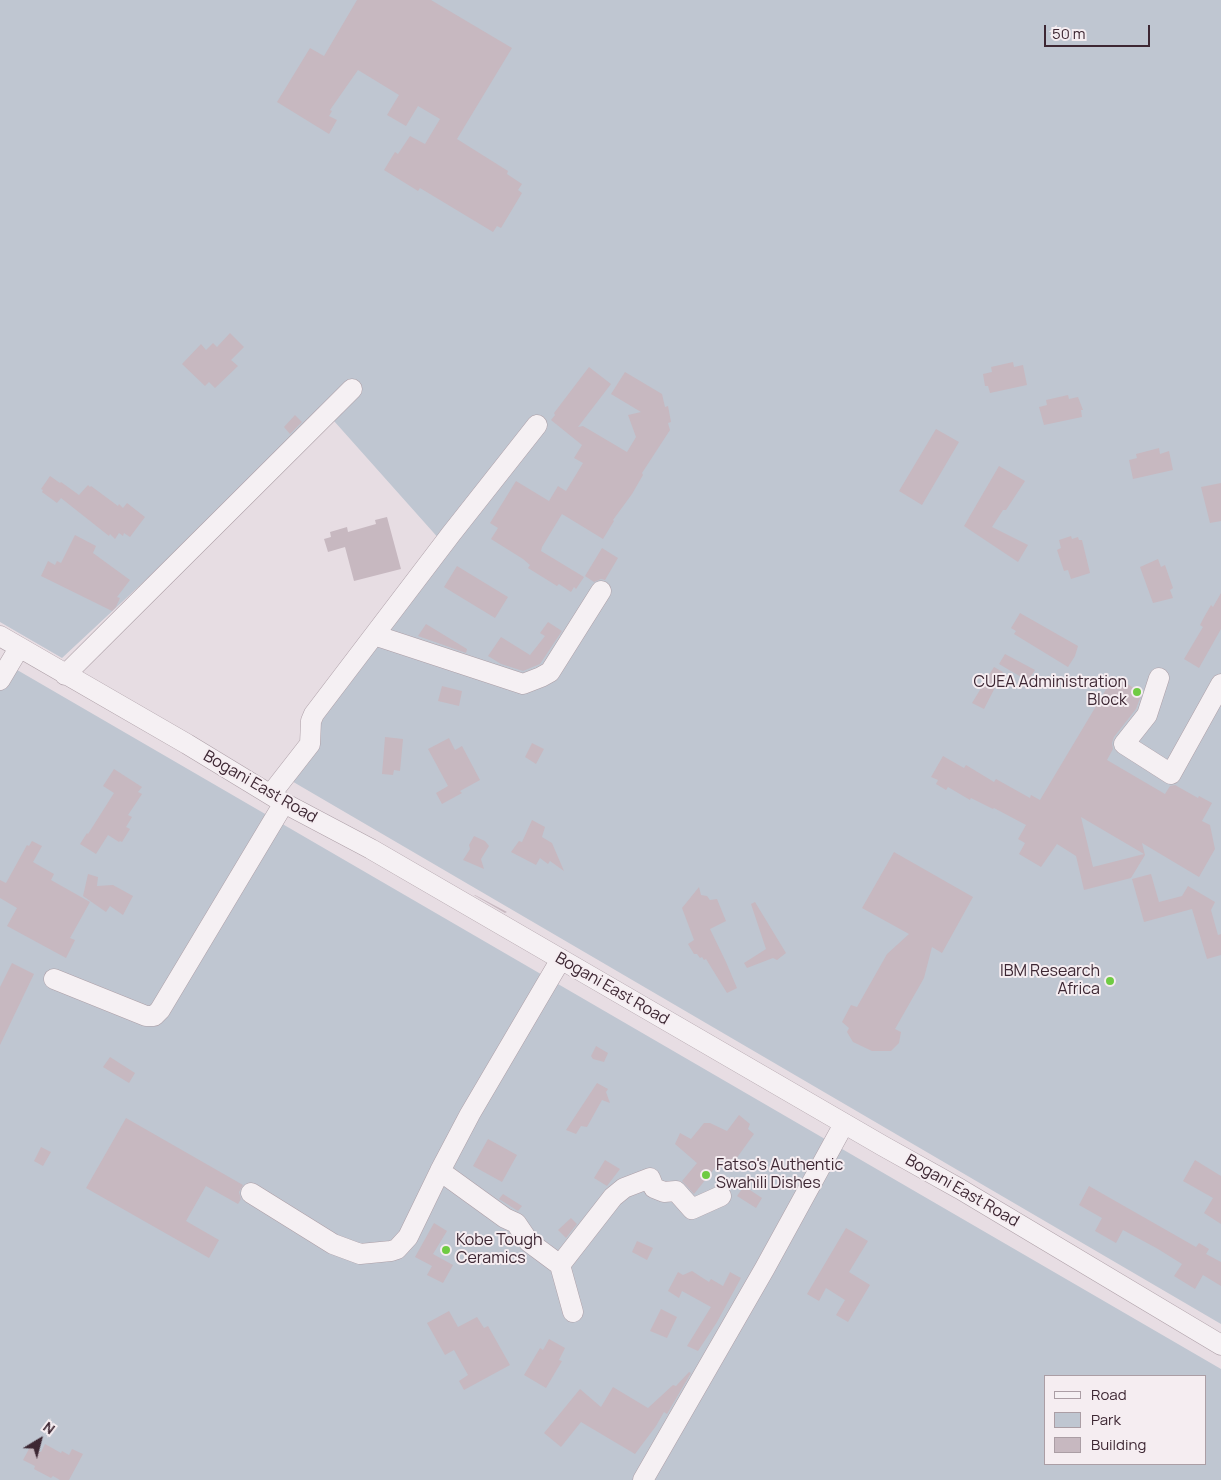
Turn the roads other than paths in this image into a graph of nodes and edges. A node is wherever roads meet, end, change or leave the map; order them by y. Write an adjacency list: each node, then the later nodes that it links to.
1 (352, 389): 7 (street)
2 (538, 425): 4 (street)
3 (601, 592): 4 (street)
4 (374, 635): 11 (street)
5 (0, 636): 6 (street, Bogani East Road)
6 (19, 648): 7 (street, Bogani East Road); 9 (street)
7 (65, 675): 11 (street, Bogani East Road)
8 (1159, 678): 10 (street)
9 (0, 680)
10 (1221, 684)
11 (277, 798): 12 (street, Bogani East Road); 13 (street)
12 (560, 959): 14 (street, Bogani East Road); 15 (street)
13 (54, 979)
14 (844, 1124): 20 (street, Bogani East Road); 21 (street)
15 (440, 1170): 16 (street); 18 (street)
16 (251, 1193)
17 (721, 1196): 18 (street)
18 (560, 1264): 19 (street)
19 (573, 1312)
20 (1221, 1344)
21 (643, 1480)

